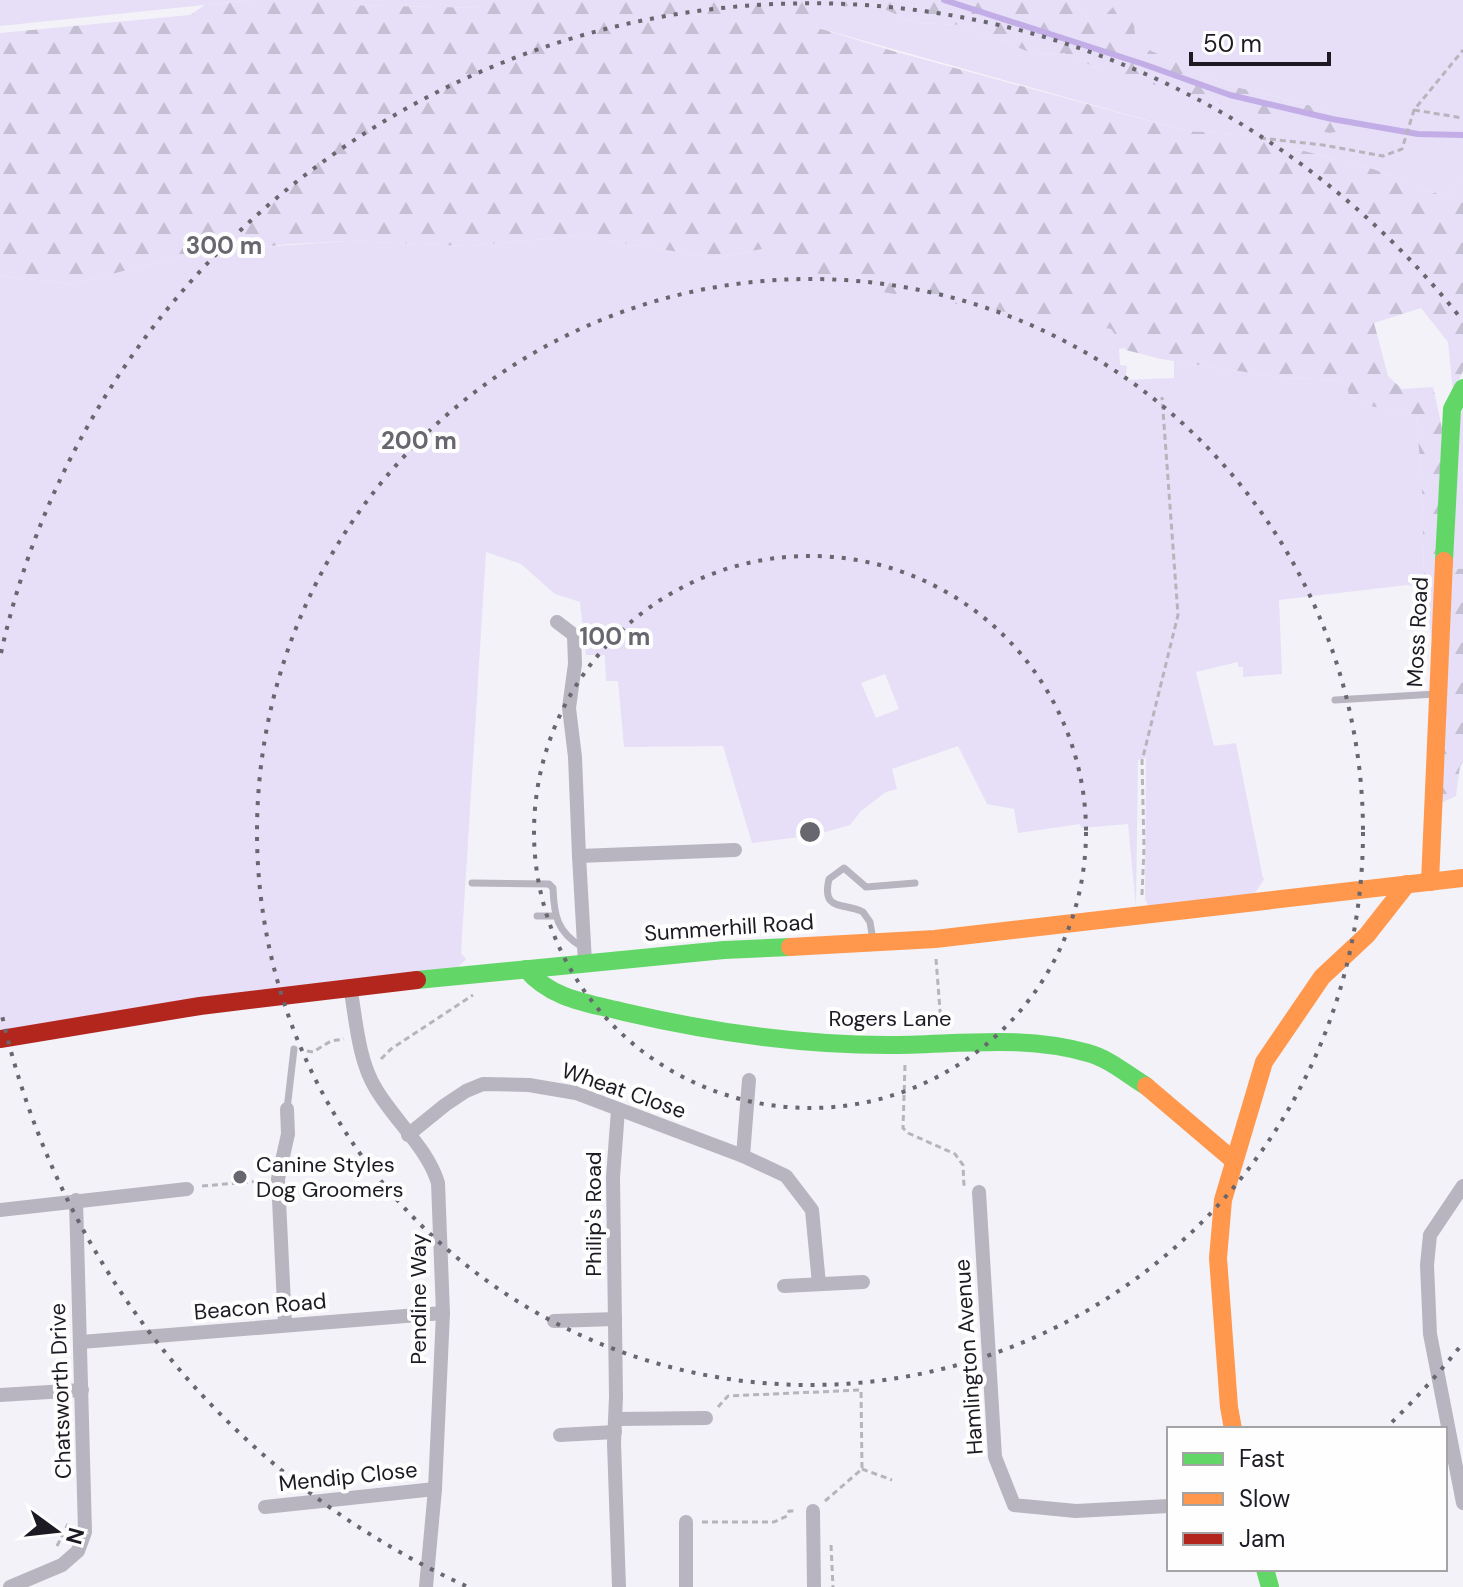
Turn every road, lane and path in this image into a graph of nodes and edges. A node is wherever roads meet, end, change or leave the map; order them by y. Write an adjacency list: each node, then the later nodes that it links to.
1 (1463, 50): 2 (path)
2 (1414, 110): 3 (path); 4 (path)
3 (1463, 118)
4 (1260, 138)
5 (1463, 388): 8 (street, Moss Road)
6 (1162, 397): 17 (path)
7 (557, 622): 11 (street)
8 (1438, 694): 9 (lane); 13 (street, Moss Road)
9 (1335, 700)
10 (735, 850): 11 (street)
11 (579, 856): 22 (street)
12 (1463, 878): 13 (street, Summerhill Road)
13 (1430, 882): 16 (street, Summerhill Road)
14 (472, 883): 19 (lane)
15 (915, 883): 21 (lane)
16 (1407, 884): 17 (street, Summerhill Road); 37 (street)
17 (1145, 915): 20 (street, Summerhill Road)
18 (537, 916): 19 (lane)
19 (554, 916): 22 (lane)
20 (935, 939): 21 (street, Summerhill Road); 28 (path)
21 (873, 942): 22 (street, Summerhill Road)
22 (585, 955): 23 (street, Summerhill Road)
23 (526, 969): 24 (street, Summerhill Road); 29 (street, Rogers Lane)
24 (494, 972): 25 (street, Summerhill Road); 31 (path)
25 (350, 986): 26 (street, Pendine Way); 27 (street, Summerhill Road)
26 (360, 1038): 30 (path); 31 (street, Pendine Way)
27 (0, 1039)
28 (943, 1042): 29 (street, Rogers Lane); 37 (street, Rogers Lane)
29 (906, 1044): 41 (path)
30 (294, 1049): 33 (lane)
31 (368, 1071): 35 (street, Pendine Way)
32 (749, 1080): 36 (street)
33 (287, 1109): 38 (street)
34 (618, 1110): 35 (street, Wheat Close); 36 (street, Wheat Close); 48 (street, Philip's Road)
35 (408, 1135): 47 (street, Pendine Way)
36 (743, 1156): 45 (street, Wheat Close)
37 (1233, 1160): 56 (street)
38 (278, 1179): 40 (path); 50 (street)
39 (1463, 1186): 57 (street)
40 (187, 1189): 42 (street)
41 (979, 1192): 65 (street, Hamlington Avenue)
42 (76, 1200): 43 (street); 51 (street, Chatsworth Drive)
43 (0, 1210)
44 (863, 1282): 45 (street)
45 (819, 1284): 46 (street)
46 (784, 1286)
47 (443, 1313): 50 (street, Beacon Road); 63 (street, Pendine Way)
48 (615, 1319): 49 (street); 55 (street, Philip's Road)
49 (554, 1321)
50 (285, 1325): 51 (street, Beacon Road)
51 (81, 1342): 52 (street, Chatsworth Drive)
52 (82, 1390): 53 (street); 71 (street, Chatsworth Drive)
53 (0, 1395)
54 (706, 1418): 55 (street); 60 (path)
55 (616, 1425): 59 (street); 73 (street, Philip's Road)
56 (1233, 1427)
57 (1446, 1427)
58 (1447, 1431): 62 (street)
59 (560, 1435)
60 (862, 1469): 61 (path); 67 (path)
61 (892, 1480)
62 (1456, 1483): 64 (street)
63 (435, 1489): 66 (street, Mendip Close); 72 (street, Pendine Way)
64 (1463, 1503)
65 (1167, 1506)
66 (265, 1507)
67 (813, 1511): 69 (path); 75 (street)
68 (71, 1519): 70 (path)
69 (686, 1522): 74 (street)
70 (57, 1546)
71 (10, 1587)
72 (426, 1587)
73 (619, 1587)
74 (686, 1587)
75 (814, 1587)

